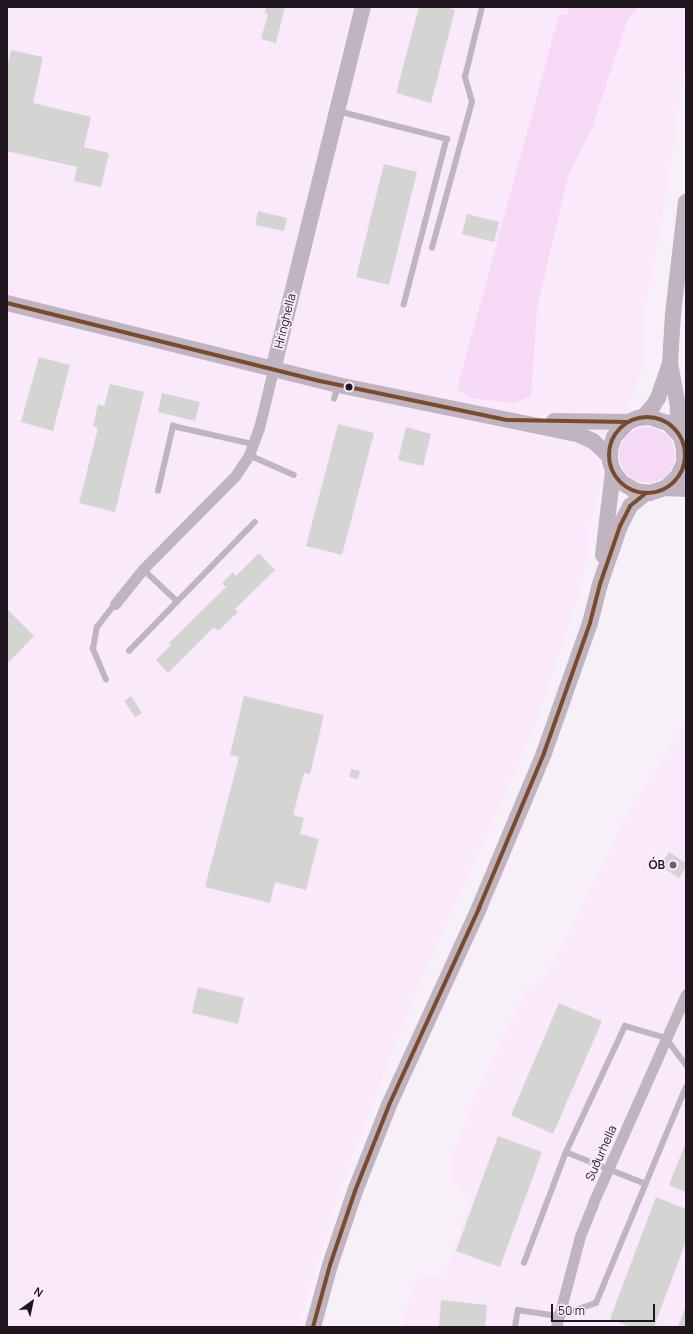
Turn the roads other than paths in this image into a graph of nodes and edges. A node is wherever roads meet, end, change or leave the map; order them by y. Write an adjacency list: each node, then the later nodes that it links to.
1 (362, 7): 3 (main road, Hringhella)
2 (482, 7): 5 (lane)
3 (337, 111): 7 (lane); 9 (main road, Hringhella)
4 (686, 202): 8 (main road)
5 (432, 248)
6 (7, 303): 9 (main road)
7 (404, 305)
8 (670, 363): 11 (main road); 12 (main road)
9 (273, 370): 10 (main road); 13 (street)
10 (507, 420): 11 (main road); 16 (main road)
11 (635, 420): 12 (main road); 16 (main road)
12 (677, 432): 14 (main road)
13 (253, 444): 15 (street); 20 (lane)
14 (685, 451): 18 (main road)
15 (249, 455): 17 (lane); 23 (street)
16 (611, 463): 21 (main road); 24 (main road)
17 (294, 475)
18 (665, 488): 19 (main road); 21 (main road)
19 (686, 490)
20 (158, 491)
21 (646, 493): 24 (main road)
22 (255, 522): 25 (lane)
23 (143, 569): 25 (lane); 26 (street)
24 (600, 584): 38 (main road)
25 (177, 601): 27 (lane)
26 (114, 604): 28 (lane)
27 (129, 650)
28 (106, 680)
29 (686, 994): 30 (street, Suðurhella)
30 (666, 1038): 31 (lane); 33 (lane); 34 (street, Suðurhella)
31 (686, 1065)
32 (686, 1087): 35 (lane)
33 (566, 1152): 34 (lane); 36 (lane)
34 (608, 1170): 35 (lane); 37 (street, Suðurhella)
35 (646, 1184): 37 (lane)
36 (524, 1263)
37 (558, 1316): 39 (lane); 40 (street, Suðurhella)
38 (313, 1327)
39 (515, 1327)
40 (556, 1327)

